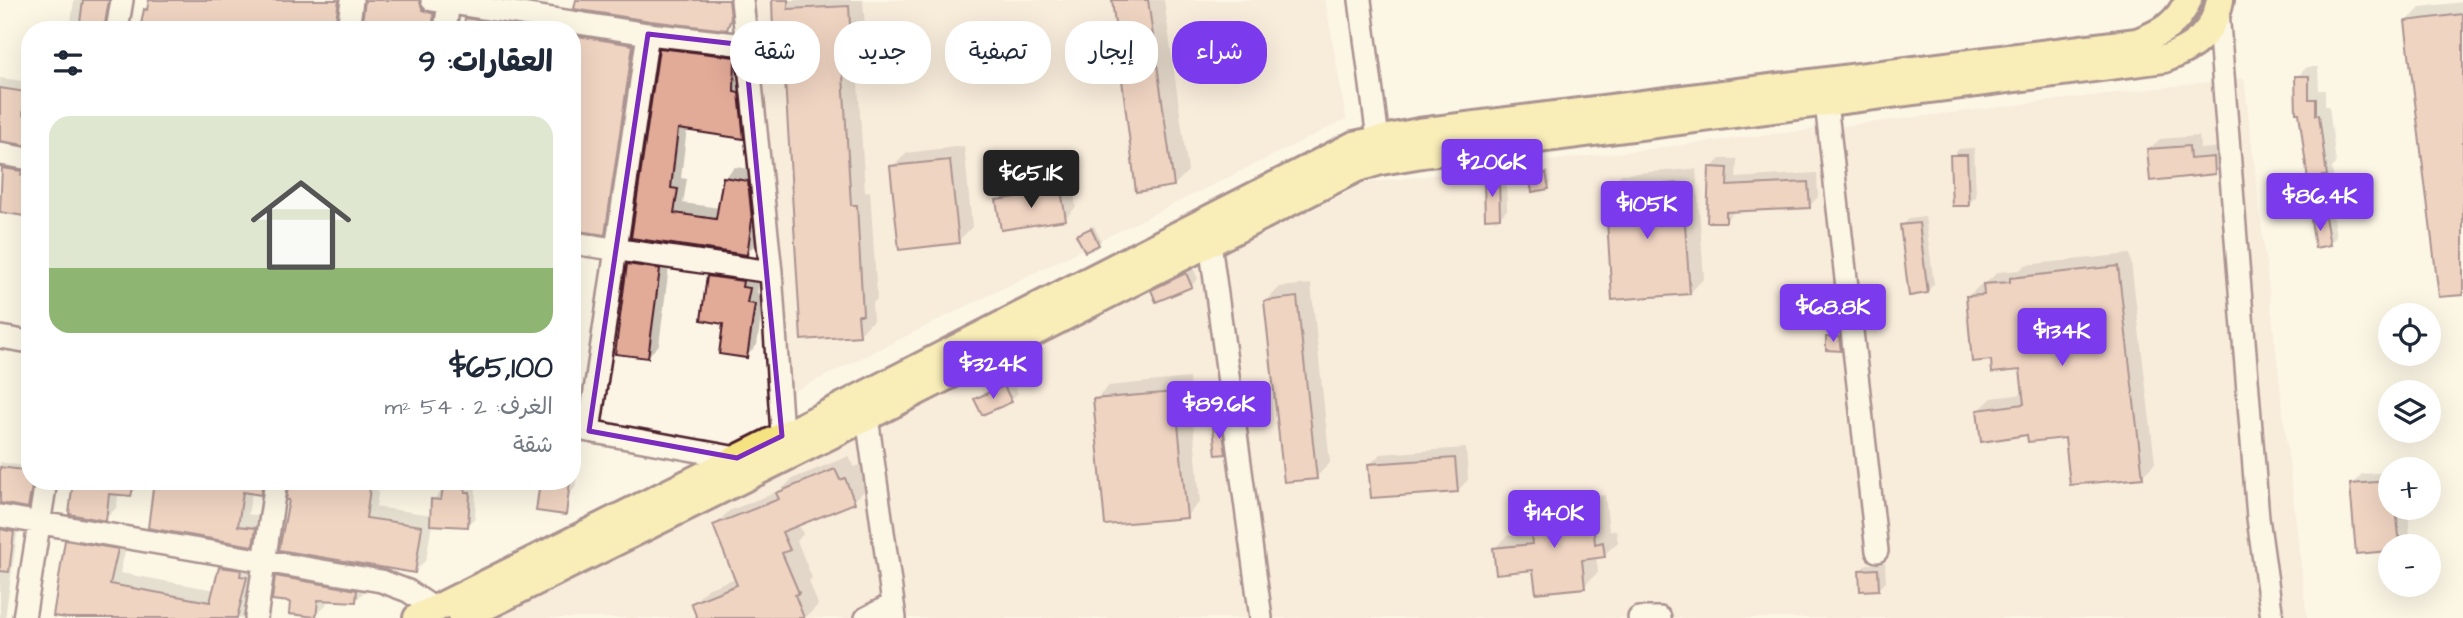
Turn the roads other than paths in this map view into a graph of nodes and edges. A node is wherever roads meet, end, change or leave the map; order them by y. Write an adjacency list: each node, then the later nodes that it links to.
1 (122, 0): 9 (street)
2 (352, 0): 10 (street)
3 (742, 0): 13 (street)
4 (1360, 0): 19 (street)
5 (2188, 1): 7 (main road); 19 (main road)
6 (441, 2): 8 (street); 11 (street)
7 (2219, 5): 18 (main road); 47 (street)
8 (550, 16): 12 (street)
9 (118, 21)
10 (349, 21)
11 (444, 21)
12 (577, 21)
13 (743, 21)
14 (581, 22): 15 (street)
15 (648, 34): 16 (street); 24 (street)
16 (730, 43)
17 (749, 84): 25 (street)
18 (1826, 103): 22 (main road); 36 (street)
19 (1378, 139): 30 (main road)
20 (0, 154): 21 (street)
21 (21, 158)
22 (1210, 243): 28 (main road); 44 (street)
23 (581, 244): 24 (street)
24 (615, 250): 25 (street); 29 (street)
25 (771, 272): 30 (street)
26 (0, 337): 27 (street)
27 (21, 340)
28 (867, 417): 30 (main road); 38 (street)
29 (581, 429): 31 (street)
30 (783, 446): 31 (main road)
31 (747, 464): 39 (main road); 42 (main road)
32 (44, 490): 35 (street)
33 (274, 490): 37 (street)
34 (0, 516): 35 (street)
35 (39, 523): 37 (street); 40 (street)
36 (1877, 551)
37 (262, 562): 39 (street); 41 (street)
38 (894, 611): 43 (street)
39 (426, 613)
40 (24, 618)
41 (256, 618)
42 (462, 618)
43 (866, 618)
44 (1261, 618)
45 (1639, 618): 46 (street)
46 (1660, 618)
47 (2272, 618)

